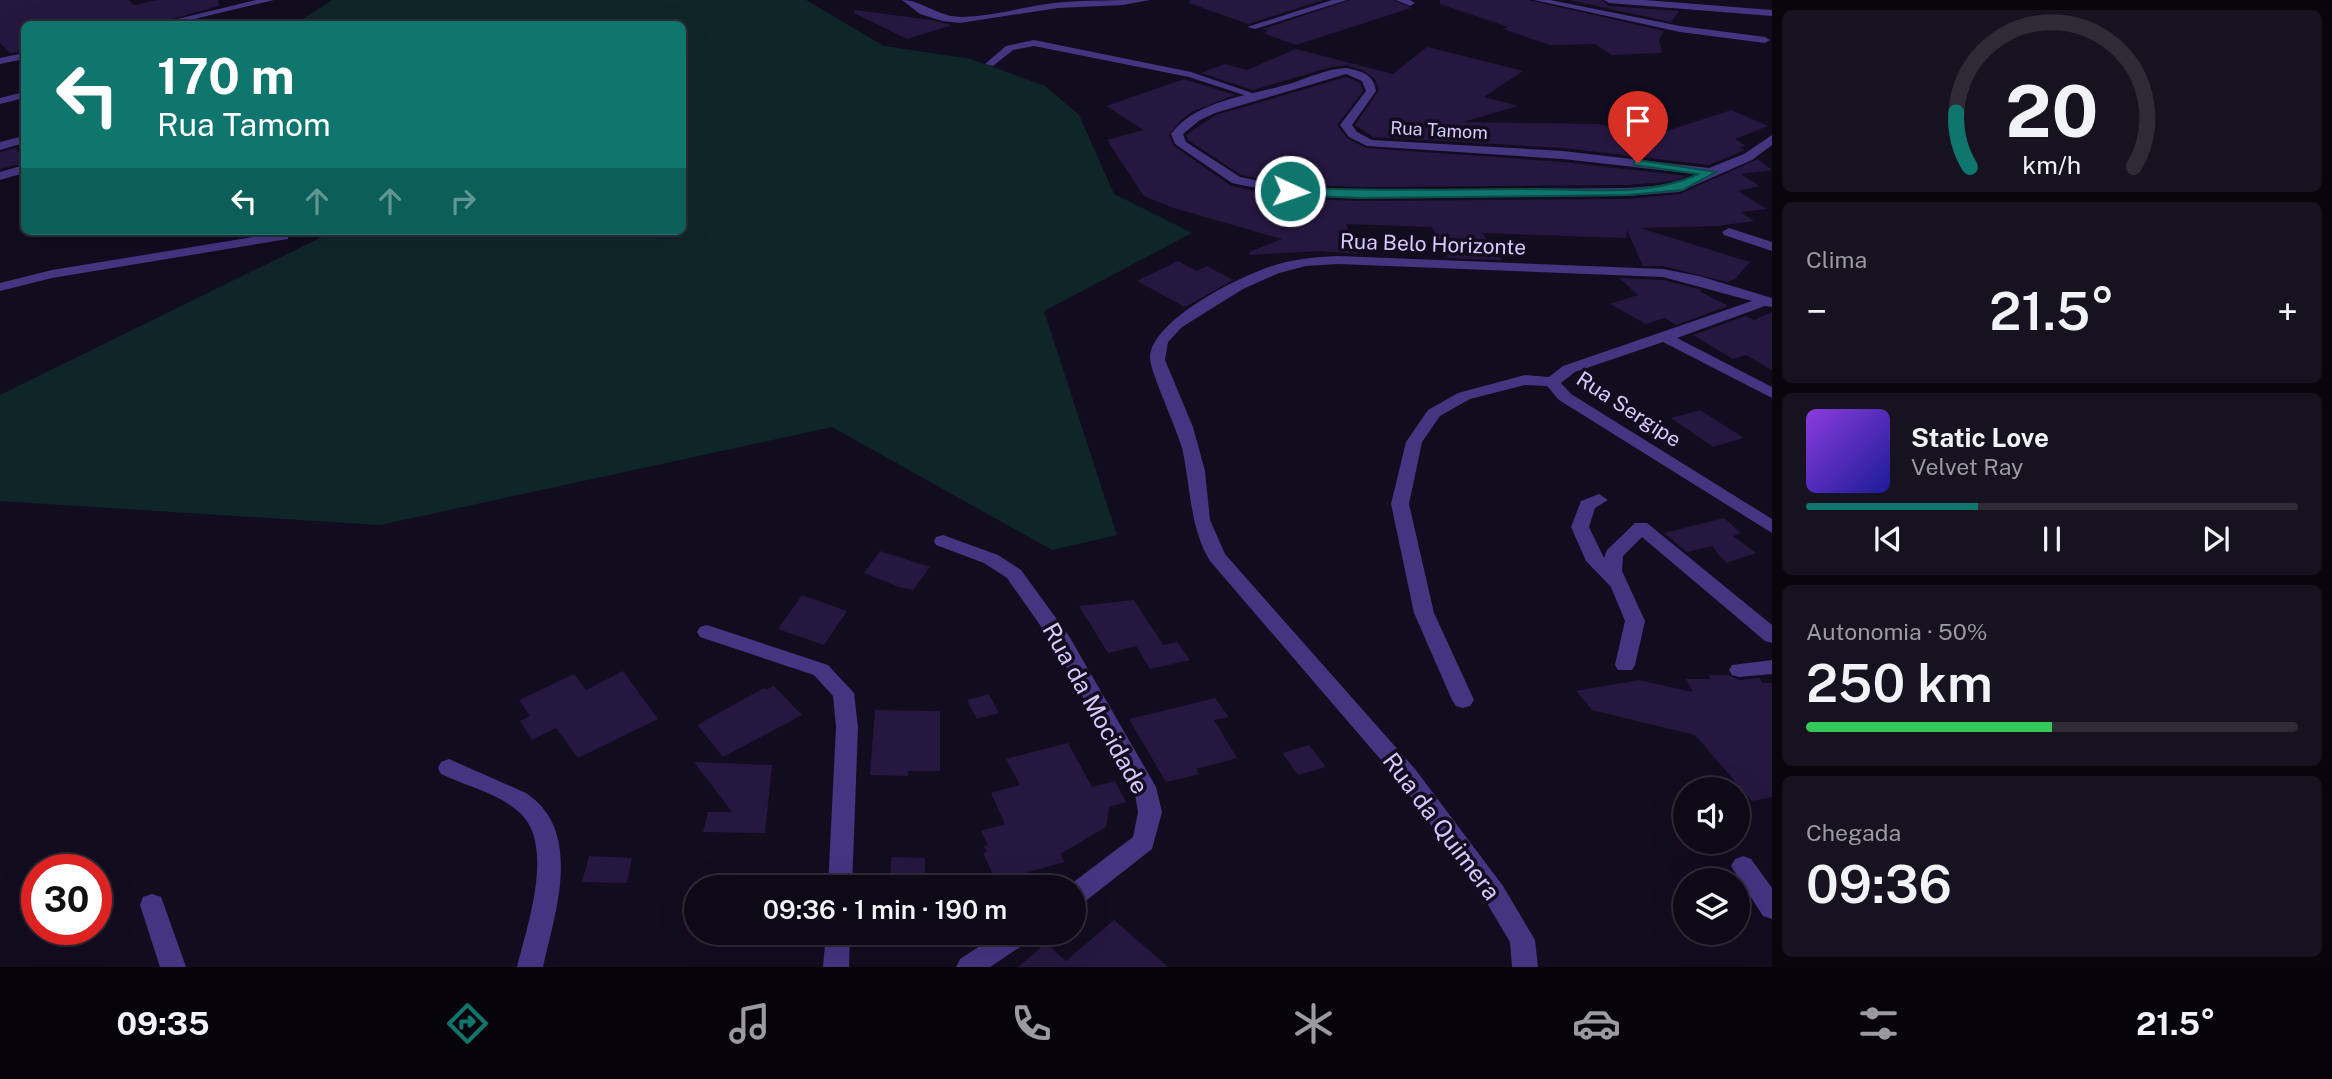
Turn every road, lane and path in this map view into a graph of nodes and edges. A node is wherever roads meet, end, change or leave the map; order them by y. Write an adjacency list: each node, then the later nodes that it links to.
1 (269, 0): 8 (street)
2 (908, 0): 3 (street)
3 (1145, 0)
4 (1342, 0): 9 (street)
5 (1538, 0): 10 (lane)
6 (1609, 0): 7 (street)
7 (1772, 13)
8 (175, 21)
9 (1252, 27)
10 (1765, 40)
11 (21, 57): 12 (street)
12 (0, 61)
13 (990, 64): 15 (lane)
14 (21, 96): 16 (street)
15 (1256, 96): 21 (street, Rua Tamom); 21 (street, Rua Tamom)
16 (0, 102)
17 (1772, 139): 21 (street, Rua Tamom)
18 (21, 141): 19 (street)
19 (0, 146)
20 (21, 170): 22 (street)
21 (1710, 172)
22 (0, 176)
23 (1729, 232): 25 (street)
24 (284, 236): 26 (lane)
25 (1772, 247)
26 (0, 287)
27 (1768, 301): 28 (street, Rua Sergipe); 40 (street, Rua Belo Horizonte)
28 (1666, 338): 29 (street, Rua Sergipe); 30 (street)
29 (1552, 382): 32 (street, Rua Sergipe); 41 (street)
30 (1772, 393)
31 (1599, 500): 34 (street)
32 (1772, 527)
33 (943, 541): 45 (street, Rua da Mocidade)
34 (1621, 591): 36 (street); 37 (street)
35 (707, 632): 44 (street)
36 (1772, 636)
37 (1625, 665)
38 (1772, 667): 39 (street)
39 (1739, 670)
40 (1340, 695): 54 (street, Rua da Quimera)
41 (1463, 700)
42 (449, 768): 51 (street)
43 (1743, 866): 47 (street)
44 (841, 875)
45 (1086, 887)
46 (152, 905): 50 (street)
47 (1772, 908)
48 (837, 945): 52 (street)
49 (1002, 945): 53 (street)
50 (173, 967)
51 (530, 967)
52 (836, 967)
53 (969, 967)
54 (1525, 967)

